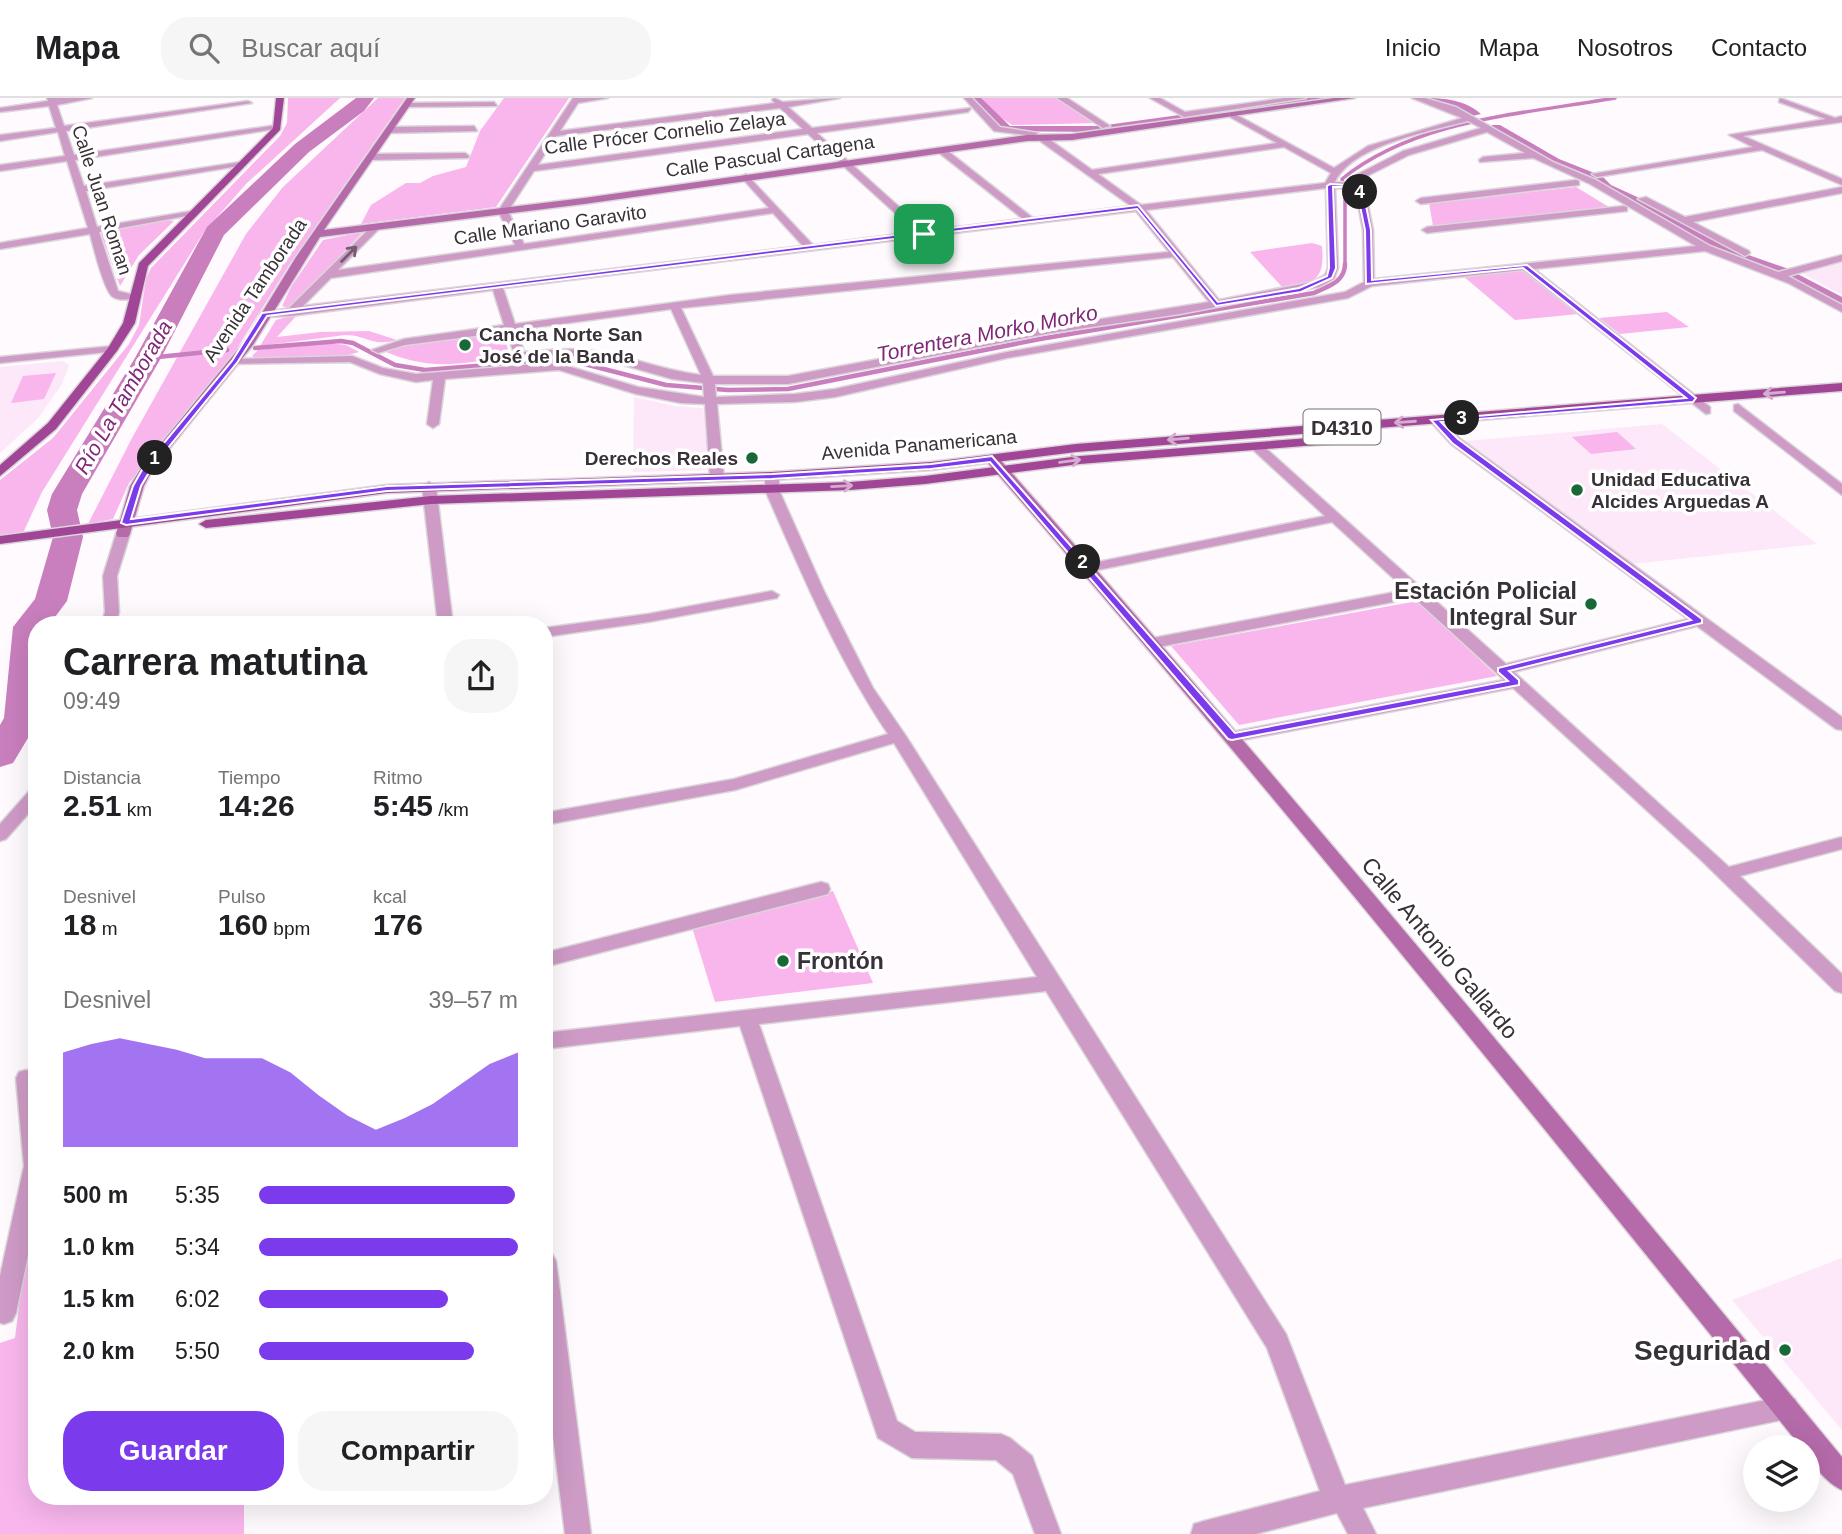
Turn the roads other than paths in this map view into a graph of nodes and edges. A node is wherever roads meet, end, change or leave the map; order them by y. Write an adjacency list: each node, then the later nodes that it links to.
1 (88, 98): 13 (street)
2 (280, 98): 28 (main road)
3 (604, 98): 14 (street)
4 (774, 98): 20 (street)
5 (836, 98): 20 (street)
6 (968, 98): 34 (street)
7 (1061, 98): 27 (street)
8 (1154, 98): 19 (street)
9 (1249, 98): 19 (street)
10 (1303, 98): 19 (street)
11 (1351, 98): 24 (main road, Calle Pascual Cartagena)
12 (1416, 98): 26 (street)
13 (51, 100): 21 (street); 29 (street, Calle Juan Roman)
14 (576, 100): 33 (street)
15 (1782, 100): 25 (street)
16 (247, 101): 23 (street); 29 (street)
17 (409, 101): 18 (street); 31 (main road, Avenida Tamborada)
18 (495, 104)
19 (1261, 104)
20 (781, 105): 32 (street); 33 (street)
21 (0, 110)
22 (968, 110): 32 (street, Calle Prócer Cornelio Zelaya)
23 (254, 112)
24 (1233, 115): 34 (main road, Calle Pascual Cartagena); 36 (street)
25 (1841, 120): 37 (street)
26 (1479, 123): 40 (street); 50 (street); 57 (street)
27 (1106, 126)
28 (277, 128): 43 (street); 47 (main road)
29 (60, 129): 35 (street); 43 (street, Calle Juan Roman)
30 (474, 129): 31 (street)
31 (390, 130): 42 (main road, Avenida Tamborada)
32 (811, 131): 45 (street); 49 (street, Calle Prócer Cornelio Zelaya)
33 (553, 134): 49 (street)
34 (1038, 136): 38 (main road, Calle Pascual Cartagena); 51 (street)
35 (0, 138)
36 (1287, 144): 50 (street); 51 (street)
37 (1761, 148): 52 (street); 54 (street)
38 (941, 150): 45 (main road, Calle Pascual Cartagena); 67 (street)
39 (1551, 152): 52 (street)
40 (1534, 155): 44 (street); 46 (street)
41 (465, 156): 42 (street)
42 (371, 157): 72 (main road, Avenida Tamborada)
43 (69, 158): 48 (street); 58 (street, Calle Juan Roman)
44 (1483, 160)
45 (847, 163): 53 (main road, Calle Pascual Cartagena); 73 (street)
46 (1550, 164): 55 (street); 76 (street)
47 (241, 165): 58 (street); 65 (main road)
48 (0, 168)
49 (533, 168): 64 (street)
50 (1335, 172): 56 (street)
51 (1089, 173): 61 (street)
52 (1597, 174): 66 (street)
53 (746, 177): 63 (street); 64 (main road, Calle Pascual Cartagena)
54 (1842, 182)
55 (1576, 183): 60 (street); 62 (street)
56 (1333, 186): 57 (street); 61 (street); 87 (street)
57 (1354, 186): 84 (street)
58 (79, 189): 68 (street, Calle Juan Roman)
59 (1842, 190): 66 (street)
60 (1421, 201)
61 (1138, 207): 67 (street); 79 (street)
62 (1624, 209): 71 (street); 78 (street)
63 (776, 210): 75 (street, Calle Mariano Garavito); 77 (street)
64 (503, 211): 69 (main road, Calle Pascual Cartagena); 70 (main road, Calle Pascual Cartagena); 75 (street)
65 (192, 214): 68 (street); 86 (main road)
66 (1686, 220): 82 (street)
67 (1031, 221): 73 (street)
68 (93, 230): 74 (street); 86 (street, Calle Juan Roman)
69 (351, 230): 70 (main road, Calle Pascual Cartagena); 72 (main road, Calle Pascual Cartagena)
70 (373, 230): 83 (street, one-way to 70)
71 (1427, 230)
72 (318, 234): 91 (main road, Avenida Tamborada)
73 (924, 234): 77 (street)
74 (0, 246)
75 (522, 247): 83 (street, Calle Mariano Garavito)
76 (1706, 248): 78 (street); 82 (street)
77 (811, 249): 85 (street)
78 (1693, 250): 81 (street)
79 (1176, 254): 87 (street); 88 (street)
80 (1842, 258): 82 (street)
81 (1524, 266): 84 (street); 100 (street)
82 (1785, 272): 89 (street)
83 (328, 275): 90 (street)
84 (1369, 283): 99 (street)
85 (497, 287): 90 (street); 92 (street)
86 (134, 296): 93 (main road)
87 (1216, 304): 99 (street)
88 (675, 306): 92 (street); 99 (street)
89 (1842, 309)
90 (290, 313): 91 (street)
91 (265, 314): 96 (main road, Avenida Tamborada)
92 (508, 327): 94 (street); 99 (street)
93 (113, 349): 95 (street); 109 (main road)
94 (378, 350)
95 (0, 360)
96 (235, 362): 97 (street); 115 (main road, Avenida Tamborada)
97 (439, 377): 99 (street); 105 (street)
98 (1842, 387): 100 (main road, Avenida Panamericana / D4310, one-way to 100)
99 (710, 390): 110 (street)
100 (1693, 399): 103 (street); 104 (main road, Avenida Panamericana / D4310)
101 (1842, 399): 102 (main road, Avenida Panamericana / D4310)
102 (1738, 408): 103 (main road, Avenida Panamericana / D4310); 112 (street)
103 (1706, 410): 106 (main road, Avenida Panamericana / D4310)
104 (1435, 420): 106 (street); 108 (main road, Avenida Panamericana / D4310, one-way to 108)
105 (433, 424)
106 (1446, 431): 107 (main road, Avenida Panamericana / D4310); 124 (street)
107 (1256, 446): 108 (main road, Avenida Panamericana / D4310, one-way to 107); 114 (street)
108 (997, 465): 111 (main road, Avenida Panamericana / D4310); 119 (main road, Calle Antonio Gallardo)
109 (0, 472)
110 (717, 478): 111 (main road, Avenida Panamericana / D4310); 113 (main road, Avenida Panamericana / D4310)
111 (772, 483): 113 (main road, Avenida Panamericana / D4310); 130 (street)
112 (1842, 491)
113 (430, 493): 115 (main road, Avenida Panamericana / D4310); 123 (street)
114 (1333, 518): 119 (street); 120 (street)
115 (124, 528): 117 (main road, Avenida Panamericana); 122 (street, Avenida Tamborada)
116 (0, 540): 117 (main road, Avenida Panamericana)
117 (19, 543): 118 (main road, Avenida Panamericana)
118 (0, 551)
119 (1088, 568): 126 (main road, Calle Antonio Gallardo)
120 (1416, 593): 126 (street); 127 (street)
121 (772, 595): 125 (street)
122 (111, 616)
123 (445, 616)
124 (1698, 621): 127 (street); 129 (street)
125 (553, 632)
126 (1153, 643): 131 (main road, Calle Antonio Gallardo)
127 (1502, 670): 128 (street)
128 (1516, 682): 131 (street); 136 (street)
129 (1842, 725)
130 (898, 736): 133 (street); 139 (street)
131 (1232, 737): 148 (main road, Calle Antonio Gallardo)
132 (28, 803): 134 (street)
133 (553, 817)
134 (0, 835)
135 (1842, 843): 136 (street)
136 (1725, 874): 140 (street)
137 (821, 889): 138 (street)
138 (553, 958)
139 (1052, 983): 141 (street); 150 (street)
140 (1842, 986)
141 (747, 1018): 142 (street); 152 (street)
142 (553, 1040)
143 (26, 1078): 144 (street)
144 (28, 1096)
145 (28, 1203): 146 (street)
146 (4, 1313)
147 (553, 1333): 151 (street)
148 (1786, 1408): 149 (main road, Calle Antonio Gallardo); 150 (street)
149 (1842, 1476)
150 (1341, 1500): 153 (street); 154 (street)
151 (578, 1534)
152 (1048, 1534)
153 (1204, 1534)
154 (1363, 1534)

